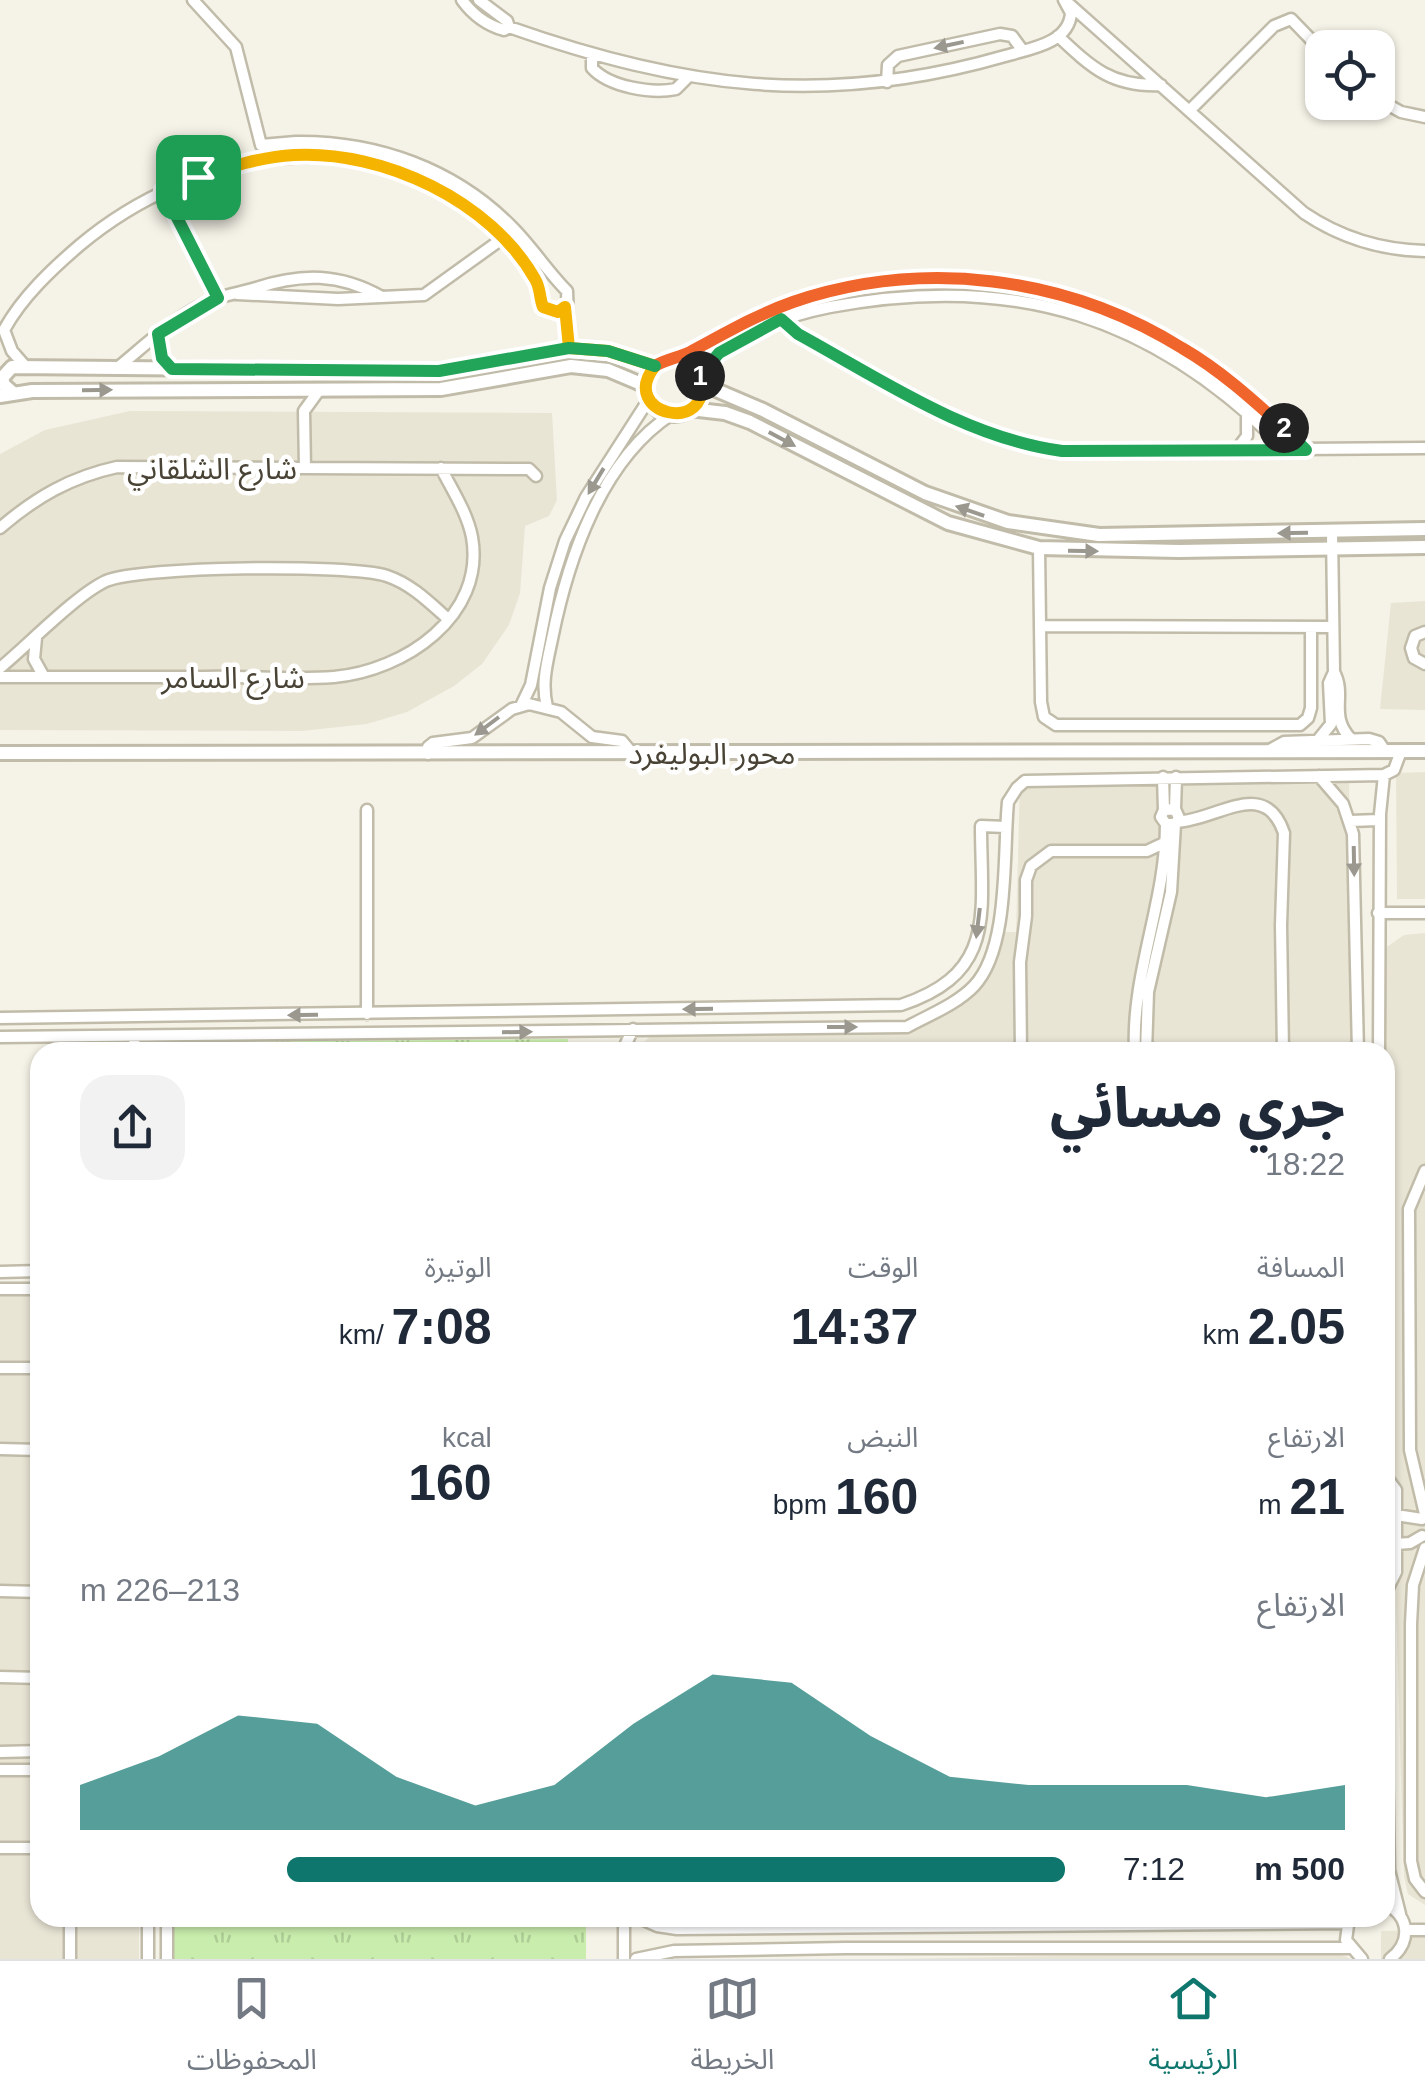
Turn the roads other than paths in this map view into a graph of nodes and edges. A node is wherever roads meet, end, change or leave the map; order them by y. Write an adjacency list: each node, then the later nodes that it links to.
1 (194, 0): 16 (street)
2 (462, 0): 5 (street)
3 (479, 0): 5 (street)
4 (1065, 0): 7 (street); 12 (street)
5 (509, 27): 9 (street)
6 (1305, 33): 14 (street)
7 (1058, 36): 8 (street); 12 (street)
8 (1023, 51): 11 (street); 11 (street, one-way to 11)
9 (592, 56): 10 (street); 10 (street)
10 (687, 78): 11 (street)
11 (886, 82)
12 (1162, 85): 14 (street)
13 (1395, 109): 15 (street)
14 (1190, 110): 21 (street)
15 (1425, 117)
16 (296, 142): 17 (street); 19 (street)
17 (297, 155): 18 (street); 20 (street)
18 (163, 190): 25 (street); 33 (street)
19 (513, 228): 20 (street); 22 (street)
20 (503, 239): 23 (street); 26 (street)
21 (1425, 251)
22 (556, 284): 23 (street); 27 (street)
23 (542, 291): 27 (street)
24 (237, 294): 25 (street); 26 (street); 26 (street)
25 (218, 298): 29 (street)
26 (383, 298)
27 (565, 307): 30 (street)
28 (778, 314): 31 (street); 36 (street); 42 (street); 47 (street); 48 (street)
29 (158, 334): 34 (street); 35 (street)
30 (569, 348): 32 (street); 35 (street)
31 (676, 359): 32 (street); 36 (street)
32 (655, 366): 39 (street)
33 (26, 367): 34 (street); 40 (street)
34 (116, 369): 35 (street)
35 (172, 369)
36 (701, 380): 41 (street); 54 (street, one-way to 36)
37 (286, 387): 38 (street); 40 (street, one-way to 37); 43 (street)
38 (322, 388): 39 (street); 43 (street)
39 (648, 392): 44 (street); 69 (street, one-way to 69)
40 (6, 394)
41 (690, 409): 44 (street); 56 (street, one-way to 56)
42 (1246, 410): 46 (street); 48 (street)
43 (304, 411): 49 (street)
44 (672, 414): 70 (street)
45 (1425, 448): 47 (street)
46 (1286, 450): 47 (street); 48 (street)
47 (1306, 450)
48 (1235, 452)
49 (305, 468): 50 (street, شارع الشلقاني); 52 (street, شارع الشلقاني)
50 (440, 468): 51 (street, شارع الشلقاني); 58 (street)
51 (536, 476)
52 (0, 528)
53 (1425, 530): 54 (street)
54 (1332, 533): 57 (street)
55 (1425, 547): 57 (street)
56 (1039, 548): 57 (street, one-way to 57); 59 (street)
57 (1332, 549): 61 (street)
58 (448, 619): 63 (street); 66 (street, شارع السامر)
59 (1040, 626): 60 (street); 60 (street)
60 (1311, 626): 61 (street)
61 (1333, 627): 68 (street)
62 (1425, 632): 64 (street)
63 (36, 638): 65 (street); 66 (street)
64 (1425, 664)
65 (0, 668)
66 (44, 677): 67 (street, شارع السامر)
67 (0, 678)
68 (1334, 695): 71 (street); 72 (street)
69 (521, 706): 70 (street); 79 (street, one-way to 79)
70 (547, 707): 78 (street)
71 (1351, 739): 72 (street); 73 (street)
72 (1317, 740): 77 (street)
73 (1385, 751): 74 (street, محور البوليفرد); 77 (street, محور البوليفرد)
74 (1401, 751): 75 (street, محور البوليفرد); 81 (street)
75 (1425, 751)
76 (0, 752): 79 (street, محور البوليفرد)
77 (1266, 752): 78 (street, محور البوليفرد)
78 (632, 753): 79 (street, محور البوليفرد)
79 (428, 754)
80 (1318, 775): 81 (street); 82 (street); 86 (street)
81 (1384, 775): 85 (street)
82 (1169, 777): 84 (street); 87 (street)
83 (366, 810): 95 (street)
84 (1172, 817): 88 (street); 91 (street); 107 (street)
85 (1380, 820): 86 (street); 92 (street)
86 (1350, 821): 108 (street, one-way to 108)
87 (1006, 827): 95 (street, one-way to 95); 97 (street, one-way to 87)
88 (1166, 842): 89 (street); 90 (street)
89 (1148, 852): 90 (street); 104 (street)
90 (1165, 860): 91 (street)
91 (1166, 891): 94 (street)
92 (1378, 913): 93 (street); 109 (street)
93 (1425, 913)
94 (1141, 1002): 105 (street); 106 (street)
95 (367, 1014): 96 (street, one-way to 96)
96 (0, 1018)
97 (633, 1029): 98 (street, one-way to 97); 103 (street)
98 (167, 1036): 100 (street); 102 (street)
99 (0, 1037): 100 (street)
100 (134, 1037): 101 (street)
101 (134, 1042)
102 (167, 1042)
103 (627, 1042)
104 (1021, 1042)
105 (1136, 1042)
106 (1145, 1042)
107 (1283, 1042)
108 (1358, 1042)
109 (1380, 1042)
110 (1425, 1171): 121 (street)
111 (30, 1271): 112 (street)
112 (0, 1272)
113 (30, 1288): 114 (street)
114 (0, 1289)
115 (0, 1368): 116 (street)
116 (30, 1368)
117 (0, 1450): 118 (street)
118 (30, 1450)
119 (1395, 1489): 120 (street)
120 (1396, 1515): 121 (street); 123 (street)
121 (1424, 1517): 122 (street)
122 (1424, 1540): 123 (street); 135 (street)
123 (1396, 1544): 124 (street)
124 (1395, 1574)
125 (0, 1591): 126 (street)
126 (30, 1592)
127 (0, 1677): 128 (street)
128 (30, 1678)
129 (30, 1751): 130 (street)
130 (0, 1752)
131 (0, 1770): 132 (street)
132 (30, 1770)
133 (0, 1848): 134 (street)
134 (30, 1848)
135 (1425, 1892)
136 (1395, 1896): 138 (street)
137 (1395, 1911): 138 (street)
138 (1400, 1914): 146 (street)
139 (70, 1927): 150 (street)
140 (148, 1927): 151 (street)
141 (166, 1927): 152 (street)
142 (624, 1927): 153 (street)
143 (664, 1927): 144 (street)
144 (826, 1927)
145 (1346, 1927): 148 (street)
146 (1406, 1930): 147 (street); 156 (street)
147 (1425, 1930)
148 (1350, 1948): 149 (street); 155 (street)
149 (930, 1953): 154 (street)
150 (70, 1959)
151 (148, 1959)
152 (167, 1959)
153 (624, 1959)
154 (636, 1959)
155 (1362, 1959)
156 (1390, 1959)

